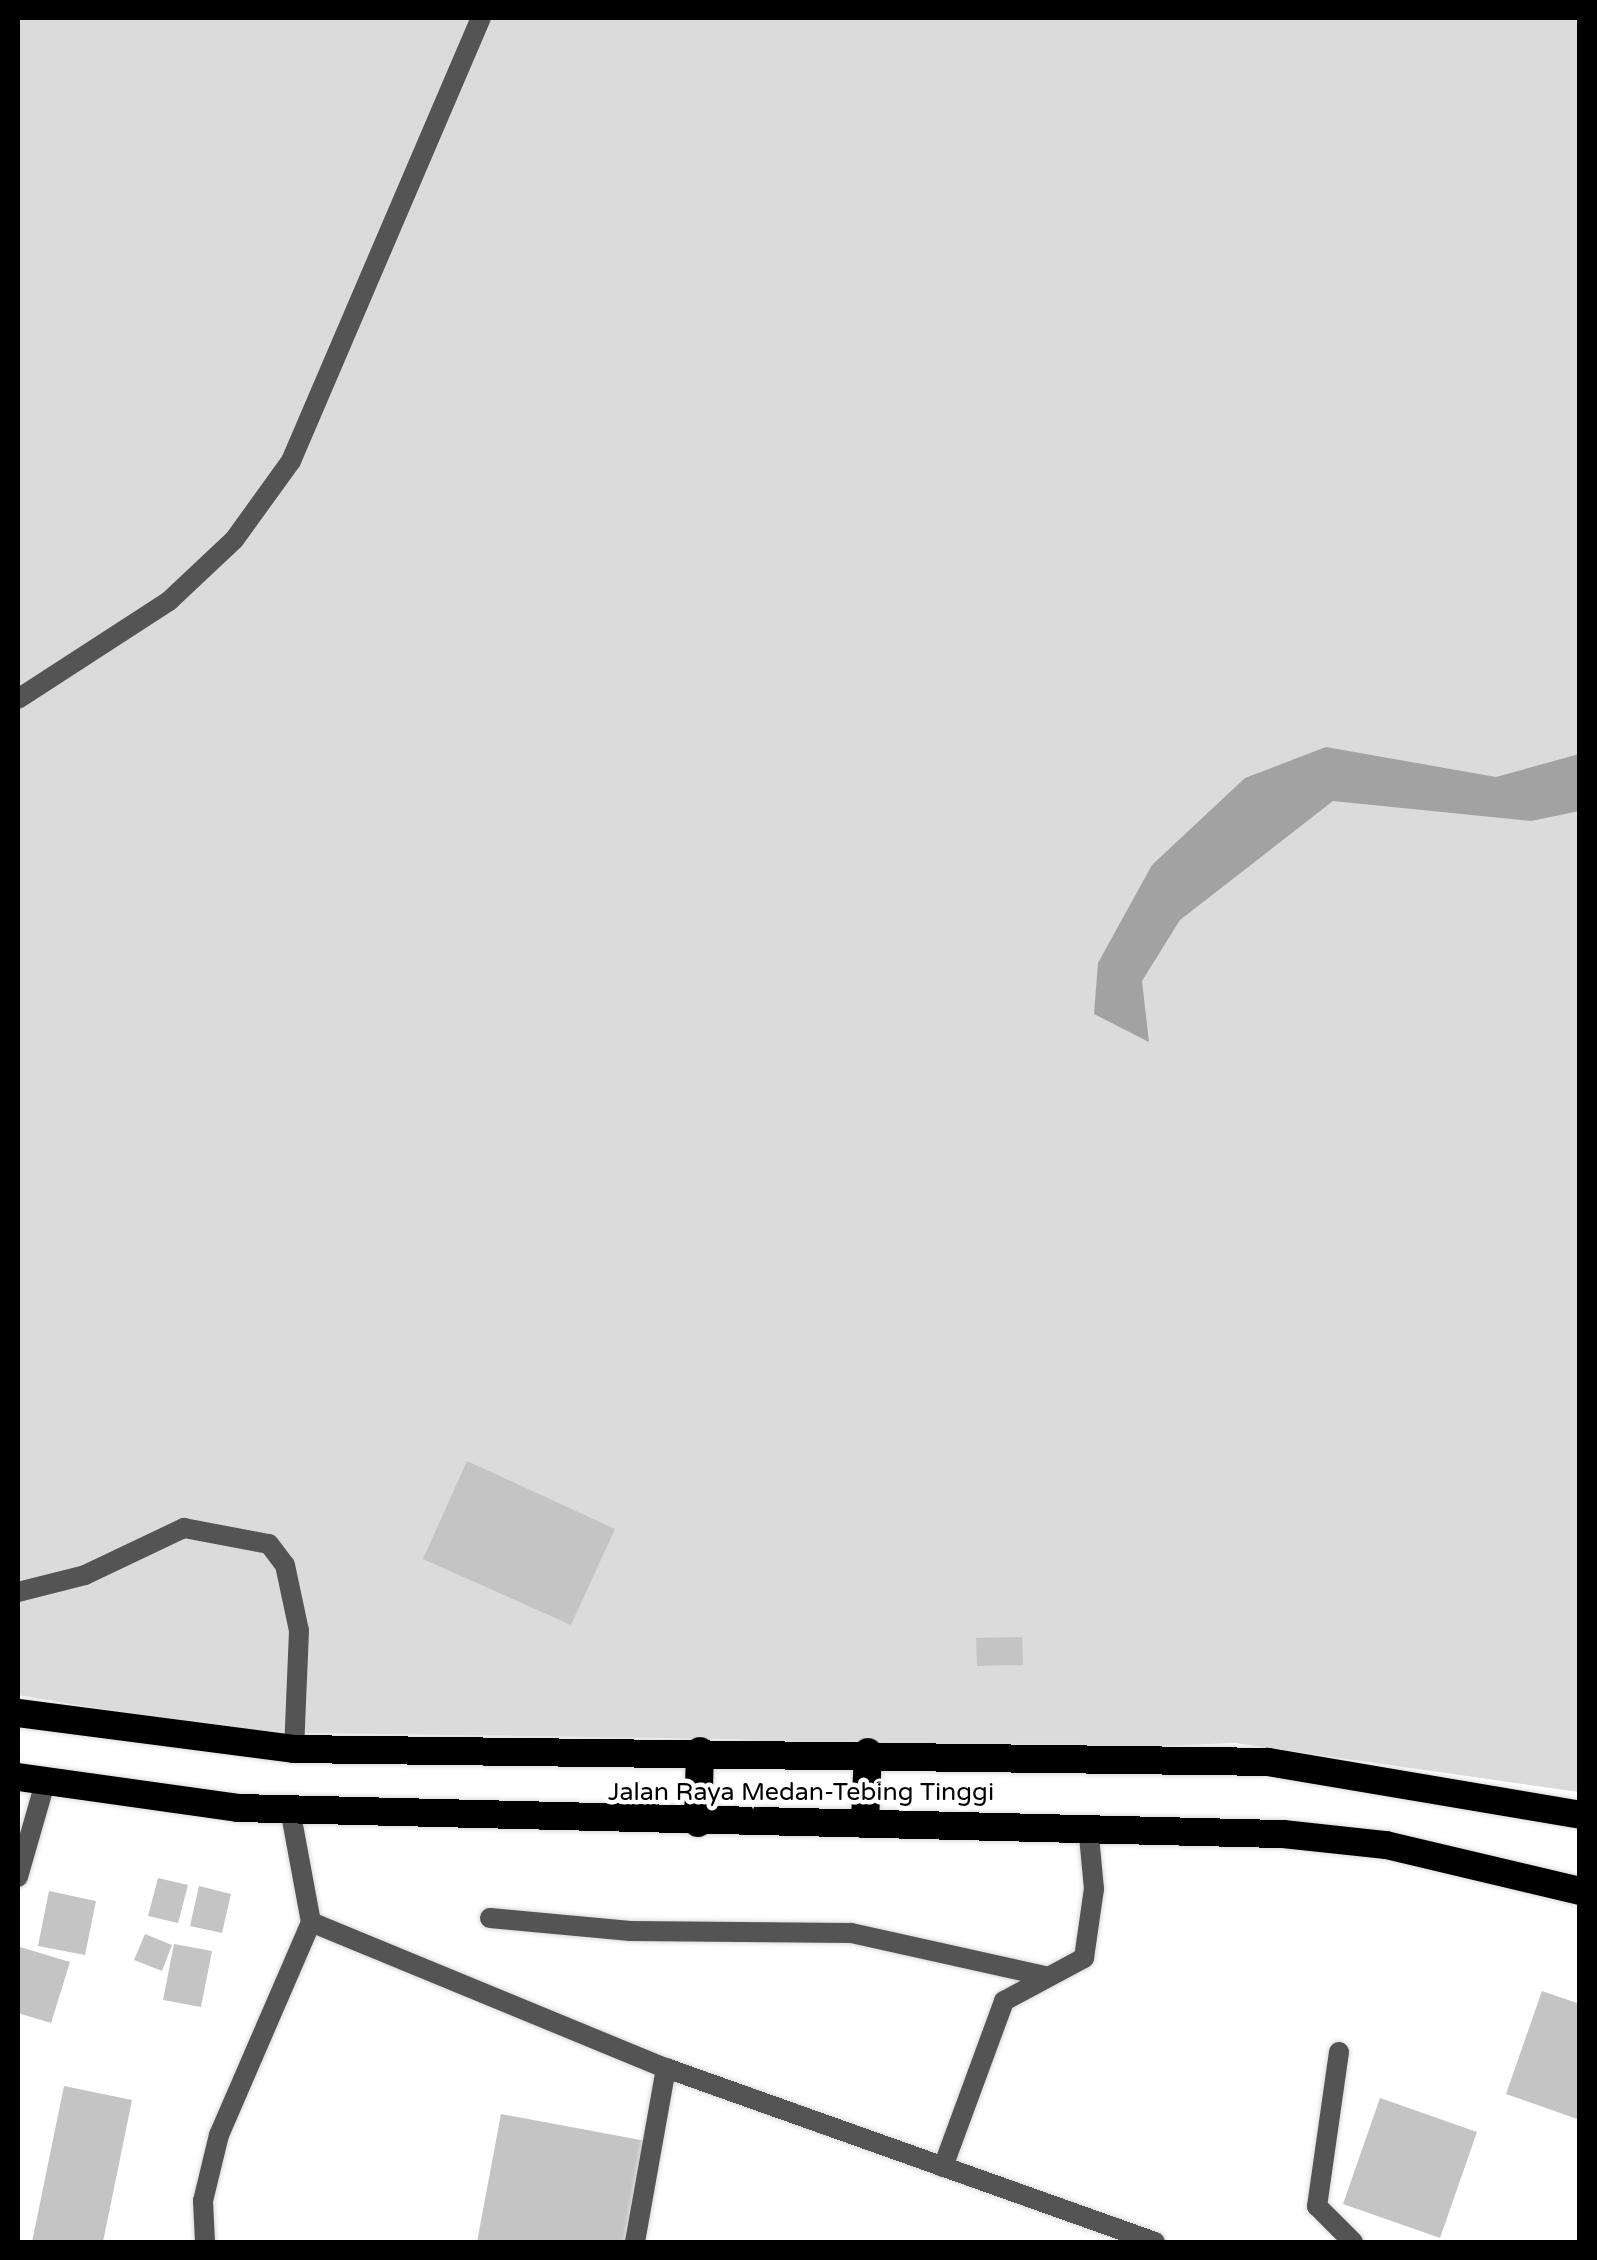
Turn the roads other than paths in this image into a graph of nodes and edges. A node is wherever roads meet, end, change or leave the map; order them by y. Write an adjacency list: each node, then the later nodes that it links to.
1 (480, 18): 2 (street)
2 (18, 698)
3 (18, 1592): 5 (street)
4 (18, 1713): 5 (highway, Jalan Raya Medan-Tebing Tinggi)
5 (294, 1749): 6 (highway, Jalan Raya Medan-Tebing Tinggi)
6 (700, 1751): 7 (highway, Jalan Raya Medan-Tebing Tinggi); 13 (highway)
7 (868, 1752): 11 (highway, Jalan Raya Medan-Tebing Tinggi); 12 (highway)
8 (18, 1777): 9 (highway, Jalan Raya Medan-Tebing Tinggi)
9 (46, 1783): 10 (highway, Jalan Raya Medan-Tebing Tinggi); 15 (street)
10 (290, 1809): 13 (highway, Jalan Raya Medan-Tebing Tinggi); 18 (street)
11 (1580, 1815)
12 (865, 1820): 13 (highway, Jalan Raya Medan-Tebing Tinggi); 14 (highway, Jalan Raya Medan-Tebing Tinggi)
13 (698, 1823)
14 (1088, 1826): 16 (highway, Jalan Raya Medan-Tebing Tinggi); 19 (street)
15 (18, 1877)
16 (1580, 1891)
17 (490, 1918): 19 (street)
18 (311, 1922): 21 (street); 23 (street)
19 (1045, 1976): 22 (street)
20 (1339, 2052): 26 (street)
21 (666, 2068): 22 (street); 24 (street)
22 (944, 2167): 25 (street)
23 (204, 2242)
24 (635, 2242)
25 (1154, 2242)
26 (1353, 2242)

